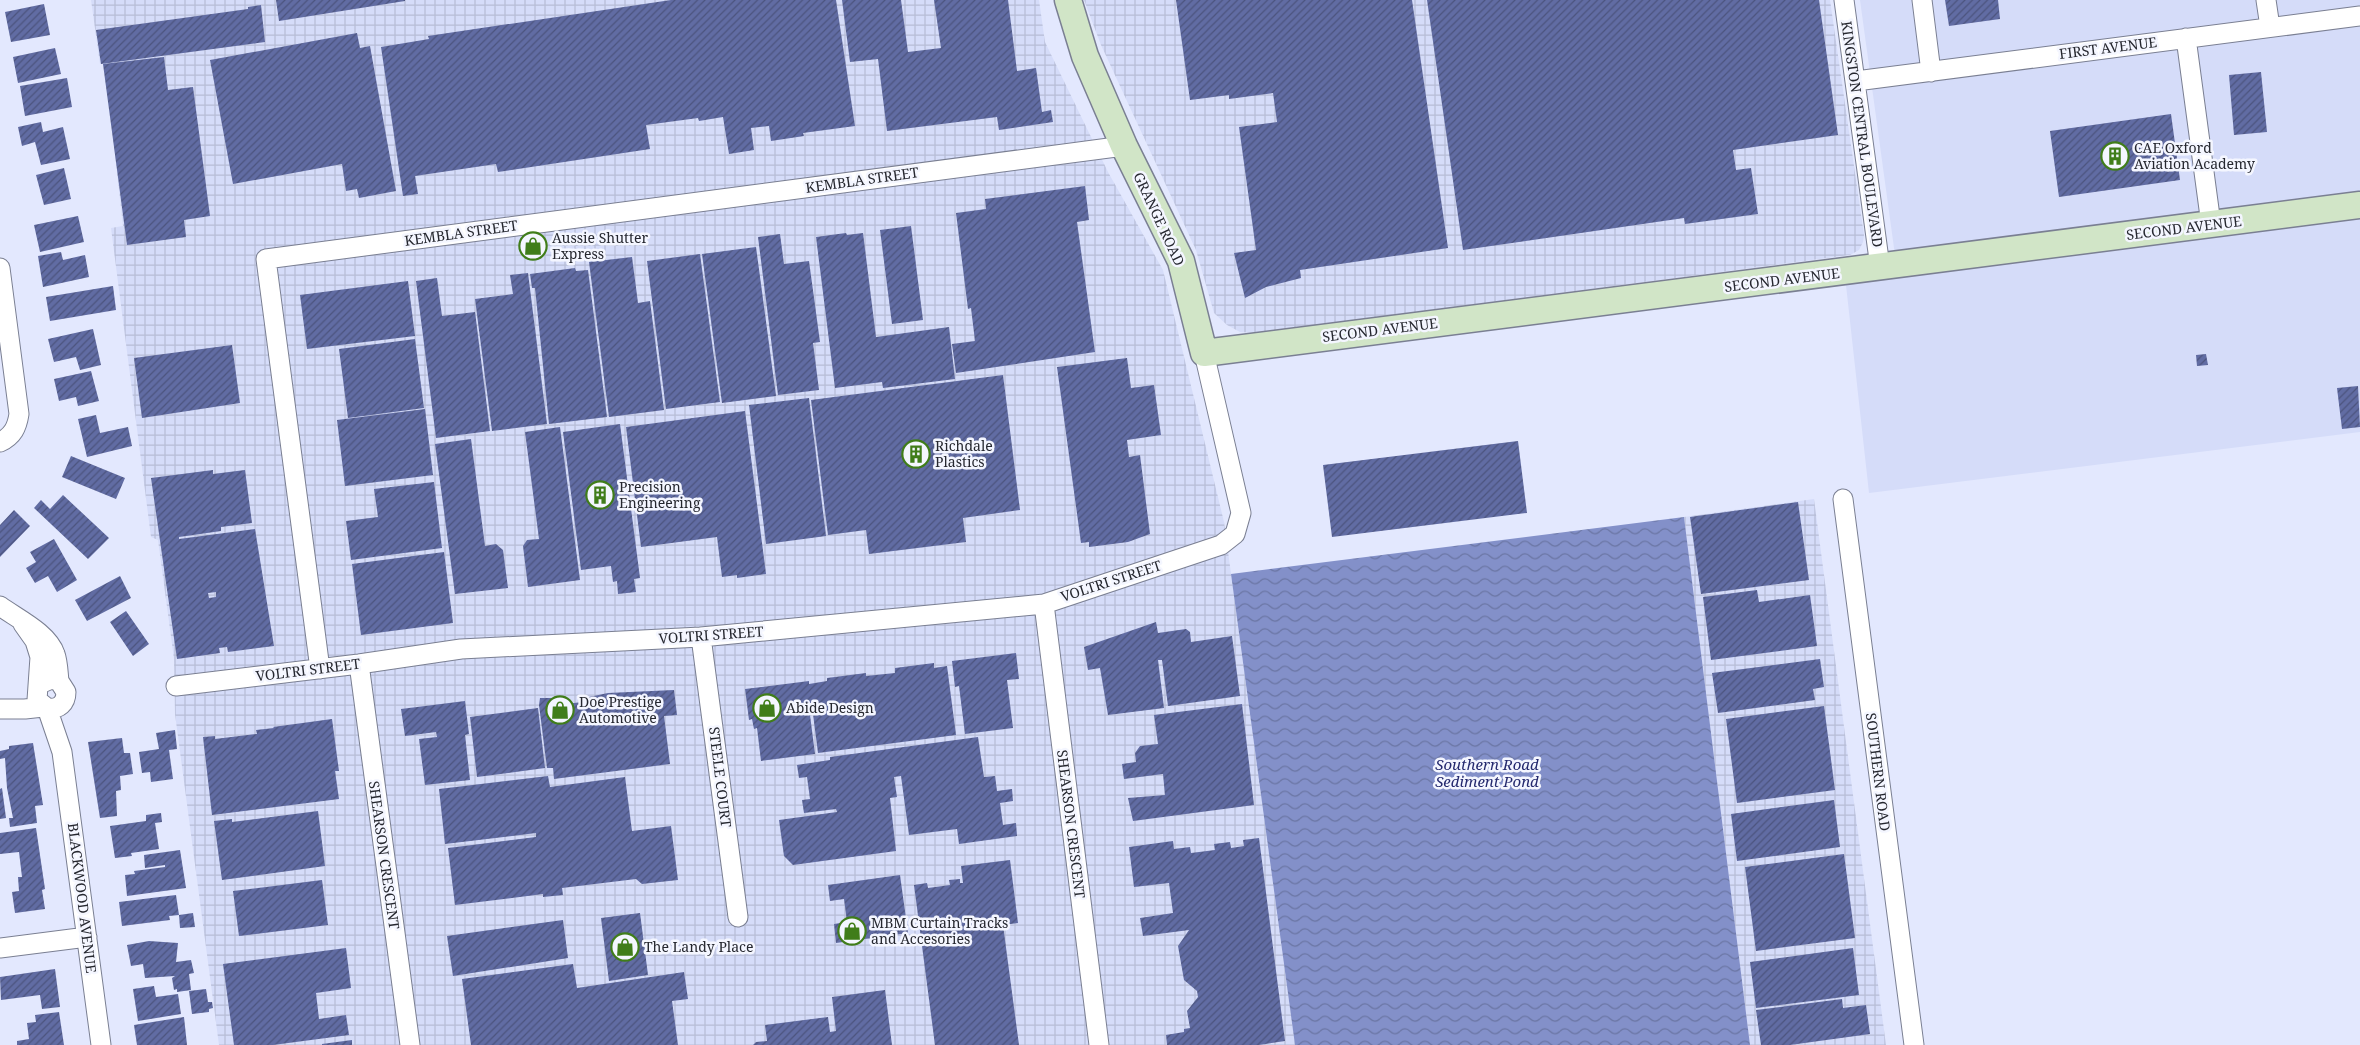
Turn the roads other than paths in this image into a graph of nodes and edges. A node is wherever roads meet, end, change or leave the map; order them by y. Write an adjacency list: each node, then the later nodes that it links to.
1 (1068, 0): 10 (main road, GRANGE ROAD)
2 (1844, 0): 9 (street, KINGSTON CENTRAL BOULEVARD)
3 (1922, 0): 8 (street)
4 (2266, 0): 6 (street)
5 (2360, 16): 6 (street, FIRST AVENUE)
6 (2270, 27): 7 (street, FIRST AVENUE)
7 (2186, 38): 8 (street, FIRST AVENUE); 12 (street)
8 (1931, 72): 9 (street, FIRST AVENUE)
9 (1856, 81): 13 (street, KINGSTON CENTRAL BOULEVARD)
10 (1124, 146): 15 (main road, GRANGE ROAD); 24 (street, KEMBLA STREET)
11 (2360, 205): 12 (main road, SECOND AVENUE)
12 (2211, 224): 13 (main road, SECOND AVENUE)
13 (1880, 267): 15 (main road, SECOND AVENUE)
14 (0, 268): 16 (street)
15 (1204, 353): 18 (street, GRANGE ROAD)
16 (0, 442)
17 (1843, 499): 34 (street, SOUTHERN ROAD)
18 (1235, 534): 19 (street, VOLTRI STREET)
19 (1044, 604): 22 (street, VOLTRI STREET); 33 (street, SHEARSON CRESCENT)
20 (0, 606): 21 (street, BLACKWOOD AVENUE)
21 (23, 624): 26 (street, BLACKWOOD AVENUE); 26 (street, BLACKWOOD AVENUE)
22 (702, 637): 23 (street, VOLTRI STREET); 28 (street, STEELE COURT)
23 (359, 664): 24 (street, VOLTRI STREET); 32 (street, SHEARSON CRESCENT)
24 (320, 668): 25 (street, VOLTRI STREET)
25 (176, 686)
26 (46, 699): 27 (street); 29 (street, BLACKWOOD AVENUE)
27 (4, 708)
28 (738, 917)
29 (87, 936): 30 (street); 31 (street, BLACKWOOD AVENUE)
30 (0, 948)
31 (101, 1045)
32 (410, 1045)
33 (1099, 1045)
34 (1914, 1045)

